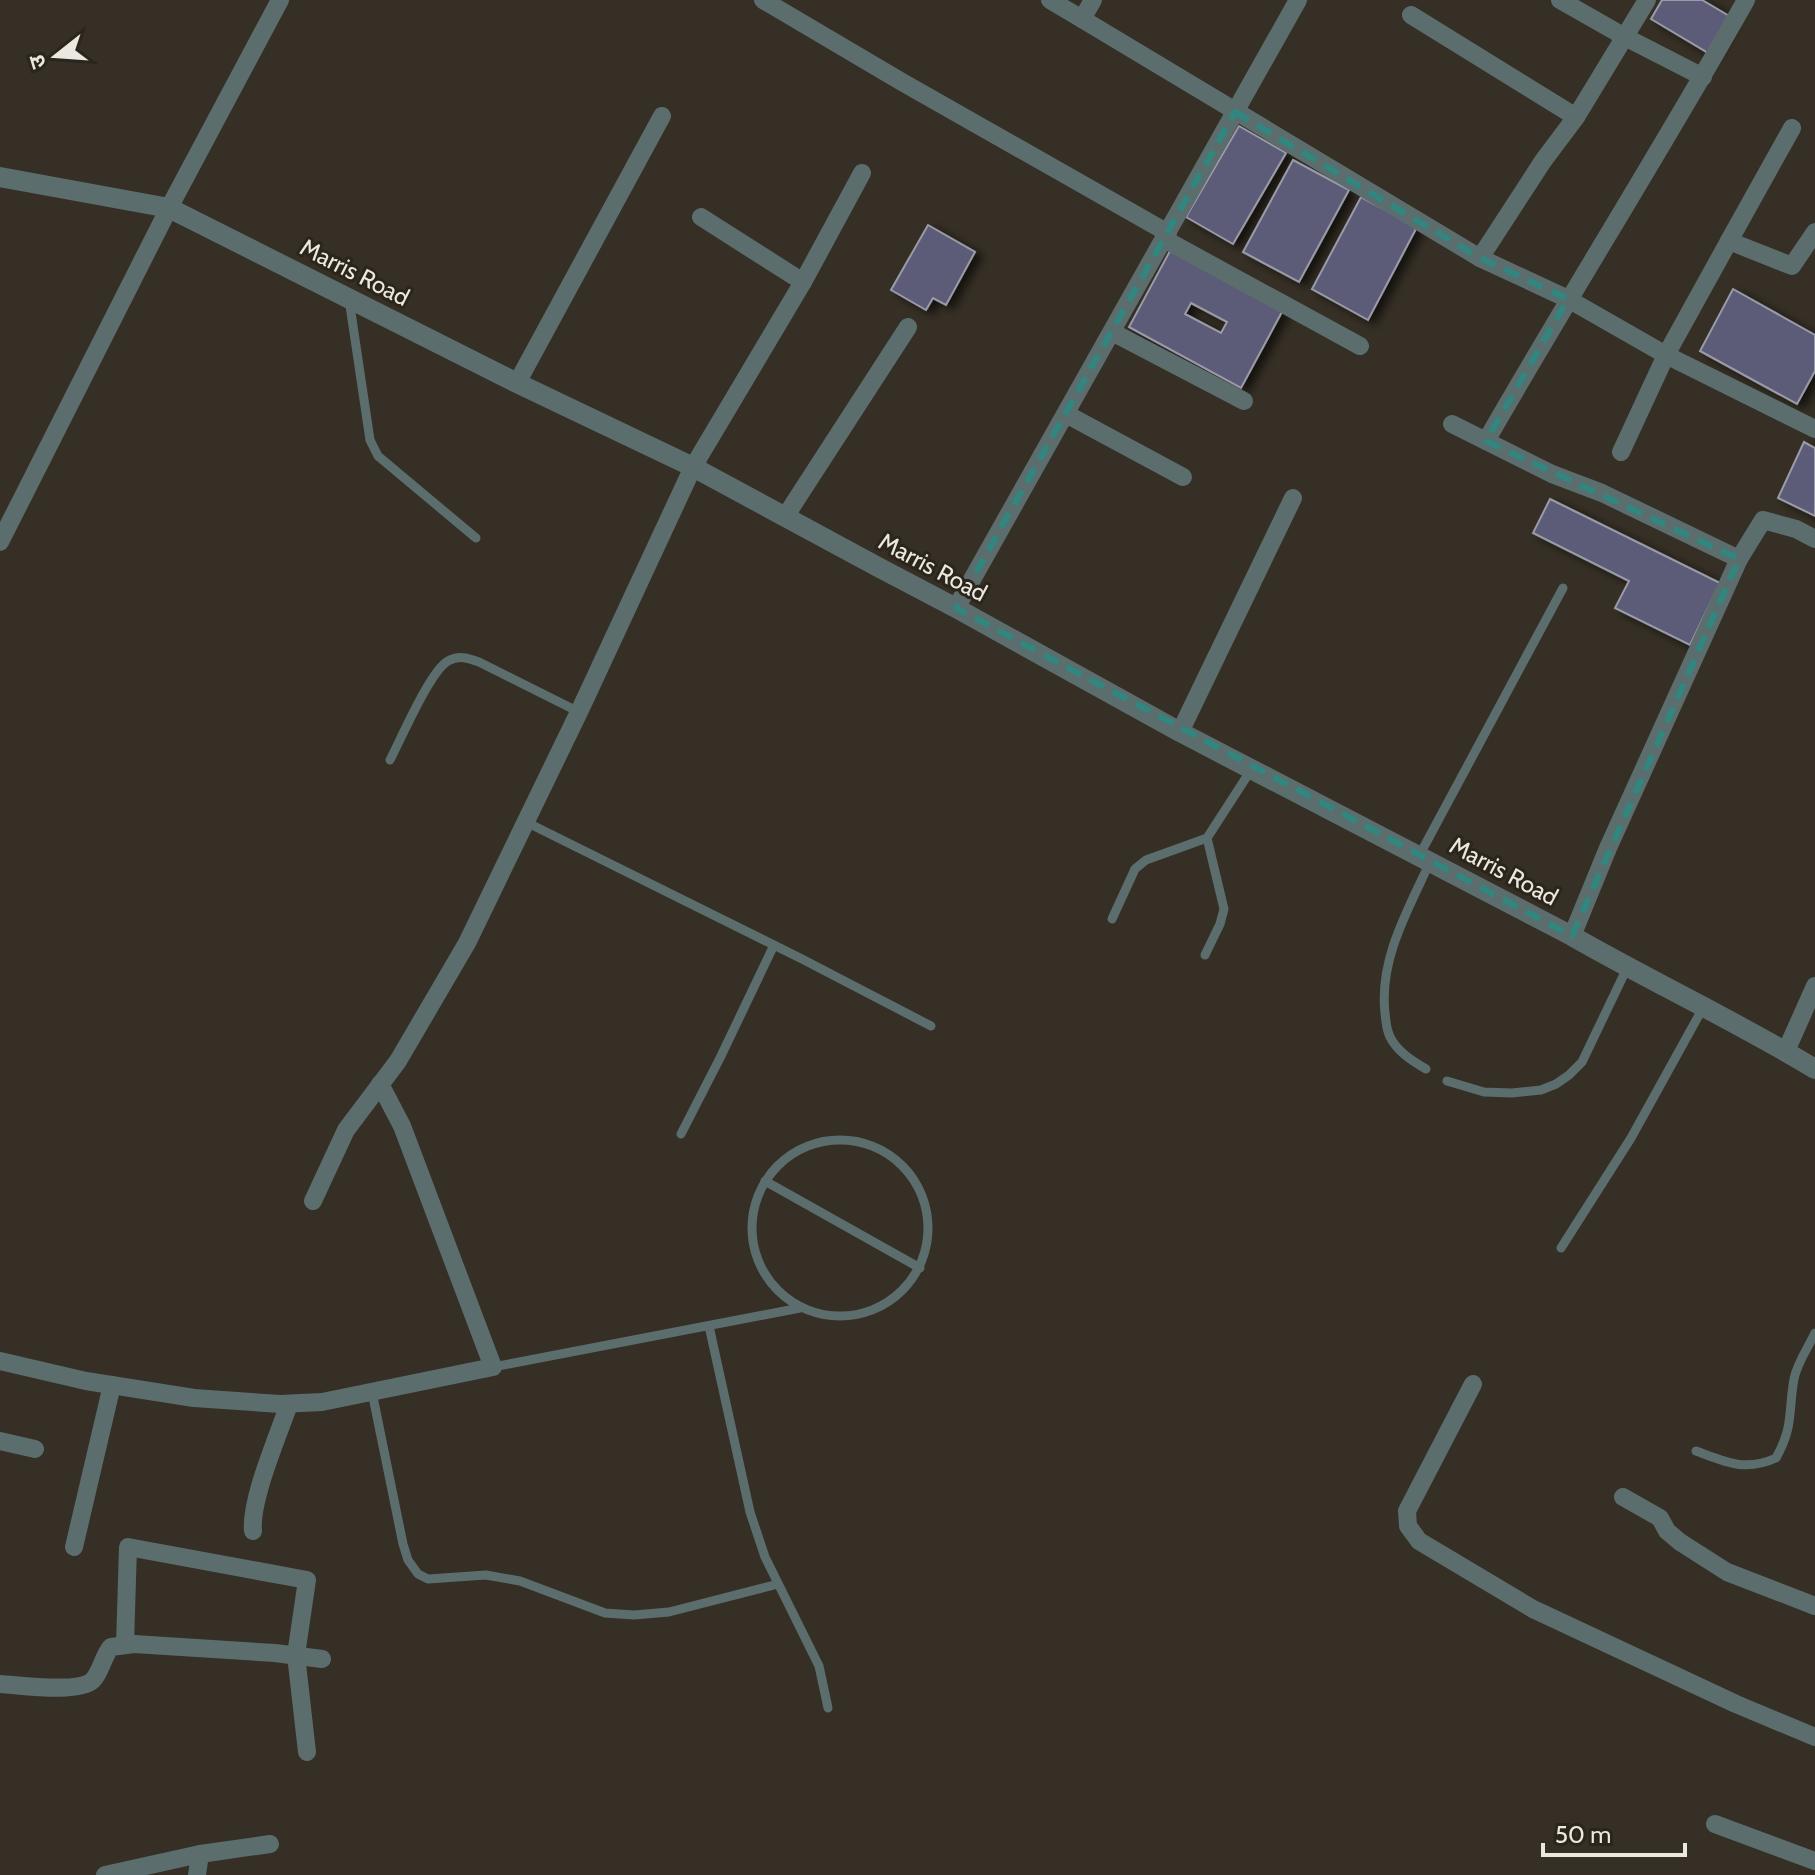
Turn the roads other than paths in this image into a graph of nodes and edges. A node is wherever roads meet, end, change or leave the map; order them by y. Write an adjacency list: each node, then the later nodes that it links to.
1 (280, 0): 19 (street)
2 (763, 0): 22 (street)
3 (1050, 0): 10 (street)
4 (1093, 0): 10 (street)
5 (1298, 0): 13 (street)
6 (1560, 0): 11 (street)
7 (1647, 0): 11 (street)
8 (1746, 0): 12 (street)
9 (1411, 15): 15 (street)
10 (1082, 19): 13 (street)
11 (1625, 37): 12 (street); 15 (street)
12 (1703, 77): 27 (street)
13 (1235, 112): 22 (street); 24 (street)
14 (662, 116): 32 (street)
15 (1576, 117): 24 (street)
16 (1792, 128): 23 (street)
17 (862, 173): 25 (street)
18 (0, 177): 19 (street, Marris Road)
19 (169, 208): 26 (street, Marris Road); 45 (street)
20 (701, 217): 25 (street)
21 (1815, 232): 23 (street)
22 (1166, 236): 29 (street); 30 (street)
23 (1729, 241): 31 (street)
24 (1480, 258): 27 (street)
25 (803, 282): 39 (street)
26 (349, 298): 32 (street, Marris Road); 43 (lane)
27 (1568, 299): 31 (street); 37 (street)
28 (908, 327): 42 (street)
29 (1112, 332): 33 (street); 34 (street)
30 (1360, 346)
31 (1666, 355): 36 (street); 38 (street)
32 (517, 383): 39 (street, Marris Road)
33 (1244, 401)
34 (1066, 414): 40 (street); 48 (street)
35 (1452, 424): 37 (street)
36 (1815, 429)
37 (1486, 441): 46 (street)
38 (1621, 452)
39 (693, 467): 42 (street, Marris Road); 49 (street)
40 (1183, 477)
41 (1293, 498): 50 (street)
42 (785, 517): 48 (street, Marris Road)
43 (476, 538)
44 (1815, 539): 46 (street)
45 (0, 542)
46 (1739, 559): 57 (street)
47 (1563, 588): 55 (lane)
48 (956, 608): 50 (street, Marris Road)
49 (579, 712): 51 (lane); 53 (street)
50 (1180, 732): 52 (street, Marris Road)
51 (390, 760)
52 (1251, 770): 54 (lane); 55 (street, Marris Road)
53 (526, 822): 58 (lane); 68 (street)
54 (1207, 838): 56 (lane); 59 (lane)
55 (1424, 859): 57 (street, Marris Road); 65 (lane)
56 (1112, 919)
57 (1572, 936): 60 (street, Marris Road)
58 (774, 945): 63 (lane); 69 (lane)
59 (1205, 955)
60 (1627, 968): 62 (street, Marris Road); 67 (lane)
61 (1815, 986): 64 (street)
62 (1704, 1006): 64 (street, Marris Road); 72 (lane)
63 (931, 1026)
64 (1786, 1051): 66 (street, Marris Road)
65 (1426, 1069)
66 (1815, 1069)
67 (1447, 1081)
68 (380, 1084): 71 (street); 78 (street)
69 (681, 1134)
70 (765, 1181): 73 (lane); 73 (lane); 74 (lane)
71 (313, 1201)
72 (1561, 1248)
73 (920, 1268): 74 (lane)
74 (800, 1308): 75 (lane)
75 (709, 1326): 78 (lane); 89 (lane)
76 (1815, 1333): 85 (lane)
77 (0, 1361): 80 (street)
78 (493, 1367): 81 (street)
79 (1473, 1384): 96 (street)
80 (112, 1385): 82 (street); 88 (street)
81 (372, 1392): 82 (street); 89 (lane)
82 (289, 1404): 87 (street)
83 (0, 1441): 84 (street)
84 (35, 1449)
85 (1696, 1451)
86 (1623, 1497): 90 (street)
87 (253, 1531)
88 (74, 1547)
89 (778, 1584): 95 (lane)
90 (1815, 1606)
91 (125, 1645): 92 (street); 92 (street); 94 (street)
92 (296, 1655): 93 (street); 97 (street)
93 (322, 1659)
94 (0, 1684)
95 (828, 1708)
96 (1815, 1737)
97 (307, 1752)
98 (1715, 1824): 101 (street)
99 (270, 1844): 100 (street)
100 (200, 1854): 102 (street); 103 (street)
101 (1815, 1861)
102 (105, 1875)
103 (197, 1875)

